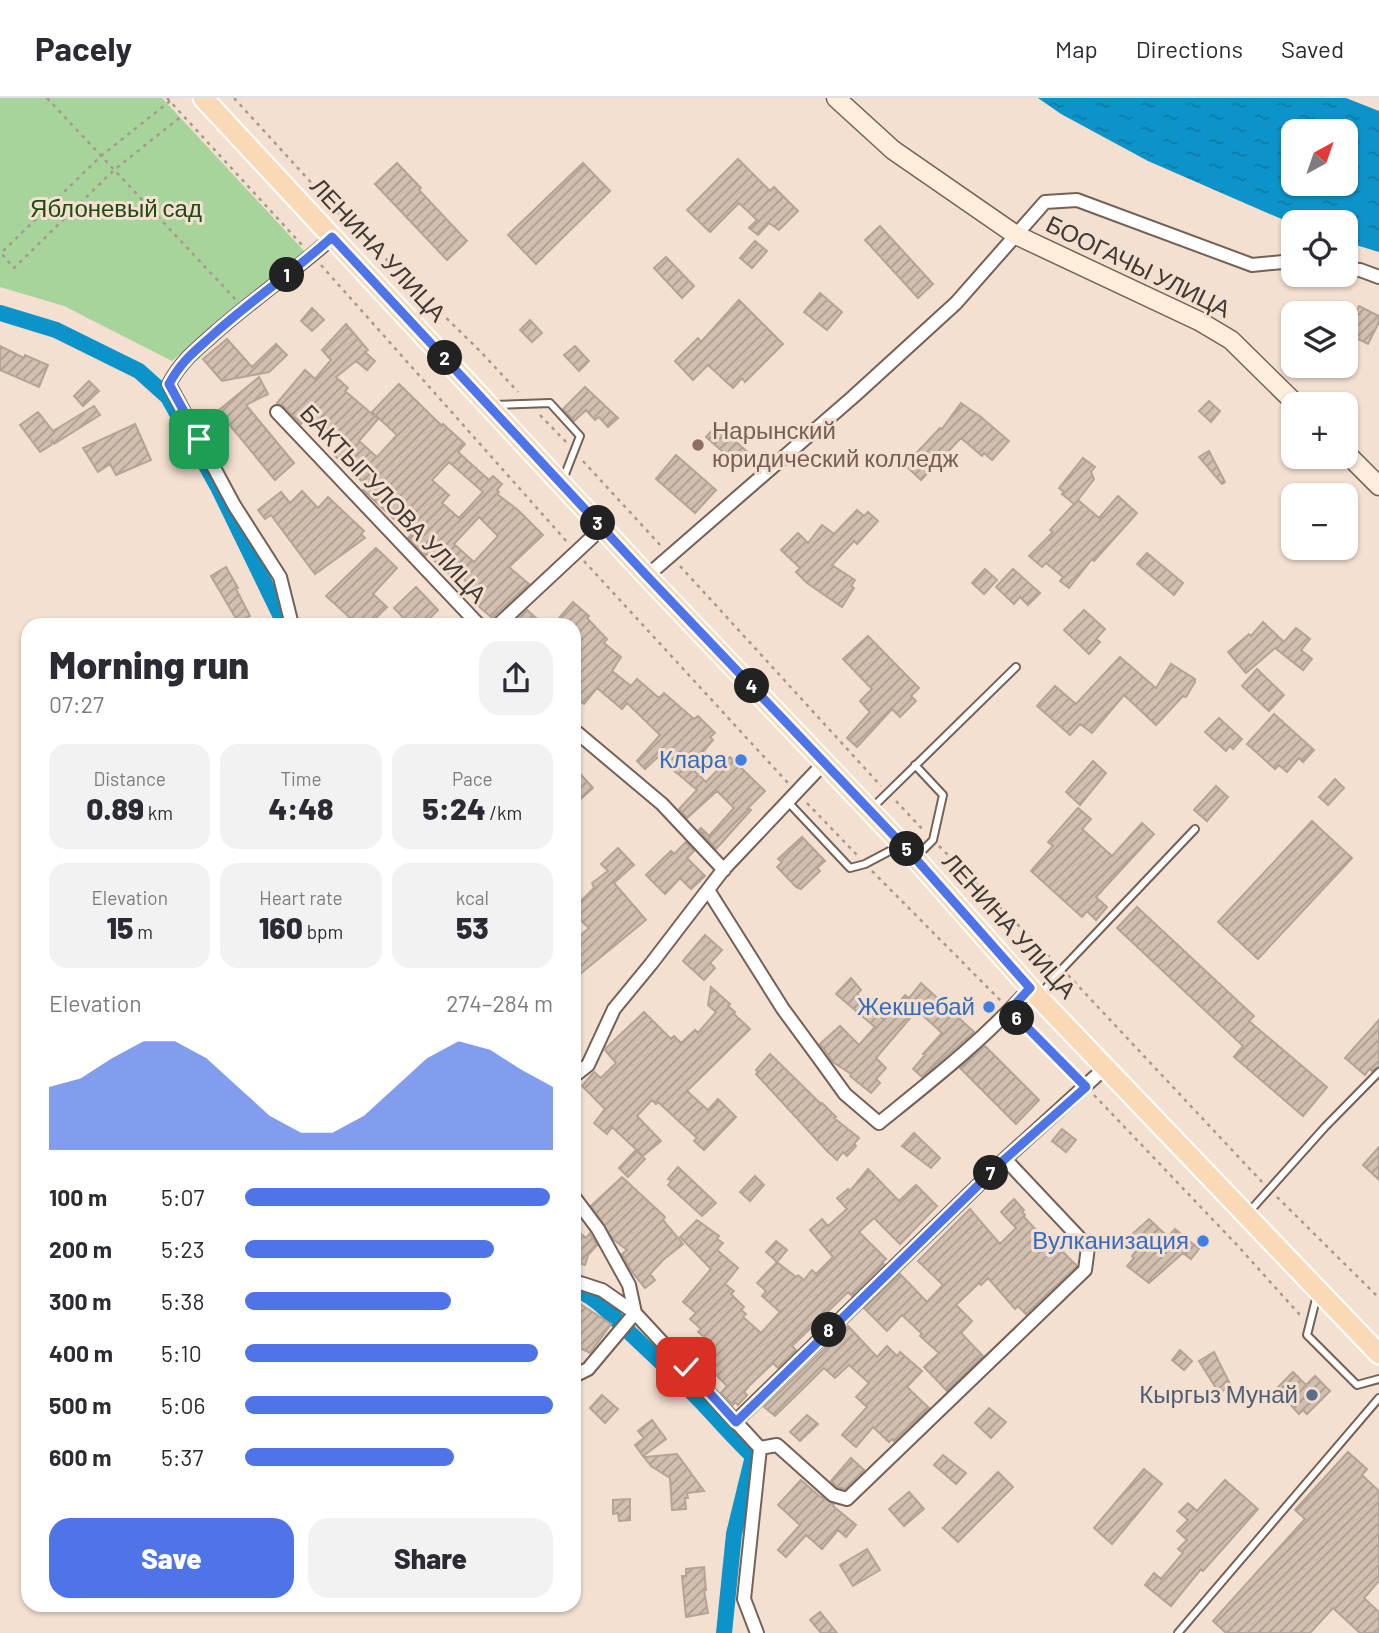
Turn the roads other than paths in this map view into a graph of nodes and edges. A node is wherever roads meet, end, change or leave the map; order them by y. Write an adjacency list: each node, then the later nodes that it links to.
1 (203, 98): 4 (main road, ЛЕНИНА УЛИЦА)
2 (836, 98): 3 (street, БООГАЧЫ УЛИЦА)
3 (1016, 235): 5 (street); 8 (street, БООГАЧЫ УЛИЦА); 15 (street)
4 (332, 237): 9 (main road, ЛЕНИНА УЛИЦА); 16 (street)
5 (1281, 262)
6 (1358, 270): 7 (street)
7 (1379, 277)
8 (1284, 392)
9 (488, 405): 12 (main road, ЛЕНИНА УЛИЦА); 12 (lane)
10 (277, 412): 17 (street, БАКТЫГУЛОВА УЛИЦА)
11 (1358, 465): 13 (street)
12 (561, 484): 14 (main road, ЛЕНИНА УЛИЦА)
13 (1379, 486)
14 (602, 528): 15 (main road, ЛЕНИНА УЛИЦА); 18 (street)
15 (647, 576): 21 (main road, ЛЕНИНА УЛИЦА)
16 (290, 618)
17 (472, 618)
18 (506, 618)
19 (1016, 667): 22 (lane)
20 (581, 736): 27 (street)
21 (825, 762): 23 (street); 24 (main road, ЛЕНИНА УЛИЦА)
22 (915, 765): 24 (lane); 26 (lane)
23 (793, 798): 26 (lane); 27 (street)
24 (870, 810): 26 (main road, ЛЕНИНА УЛИЦА)
25 (1195, 829): 29 (lane)
26 (909, 851): 29 (main road, ЛЕНИНА УЛИЦА)
27 (724, 870): 28 (street)
28 (708, 890): 29 (street); 31 (street)
29 (1034, 993): 30 (main road, ЛЕНИНА УЛИЦА)
30 (1106, 1068): 33 (street); 35 (main road, ЛЕНИНА УЛИЦА)
31 (581, 1070)
32 (1379, 1072): 35 (lane)
33 (1005, 1159): 43 (street); 44 (street)
34 (581, 1206): 38 (street)
35 (1245, 1216): 37 (main road, ЛЕНИНА УЛИЦА)
36 (581, 1283): 38 (street)
37 (1318, 1290): 39 (main road, ЛЕНИНА УЛИЦА); 41 (lane)
38 (635, 1313): 40 (street); 43 (street)
39 (1379, 1354)
40 (581, 1372)
41 (1379, 1380)
42 (1379, 1398): 46 (lane)
43 (736, 1422): 44 (street)
44 (760, 1448): 45 (street)
45 (757, 1633)
46 (1178, 1633)

